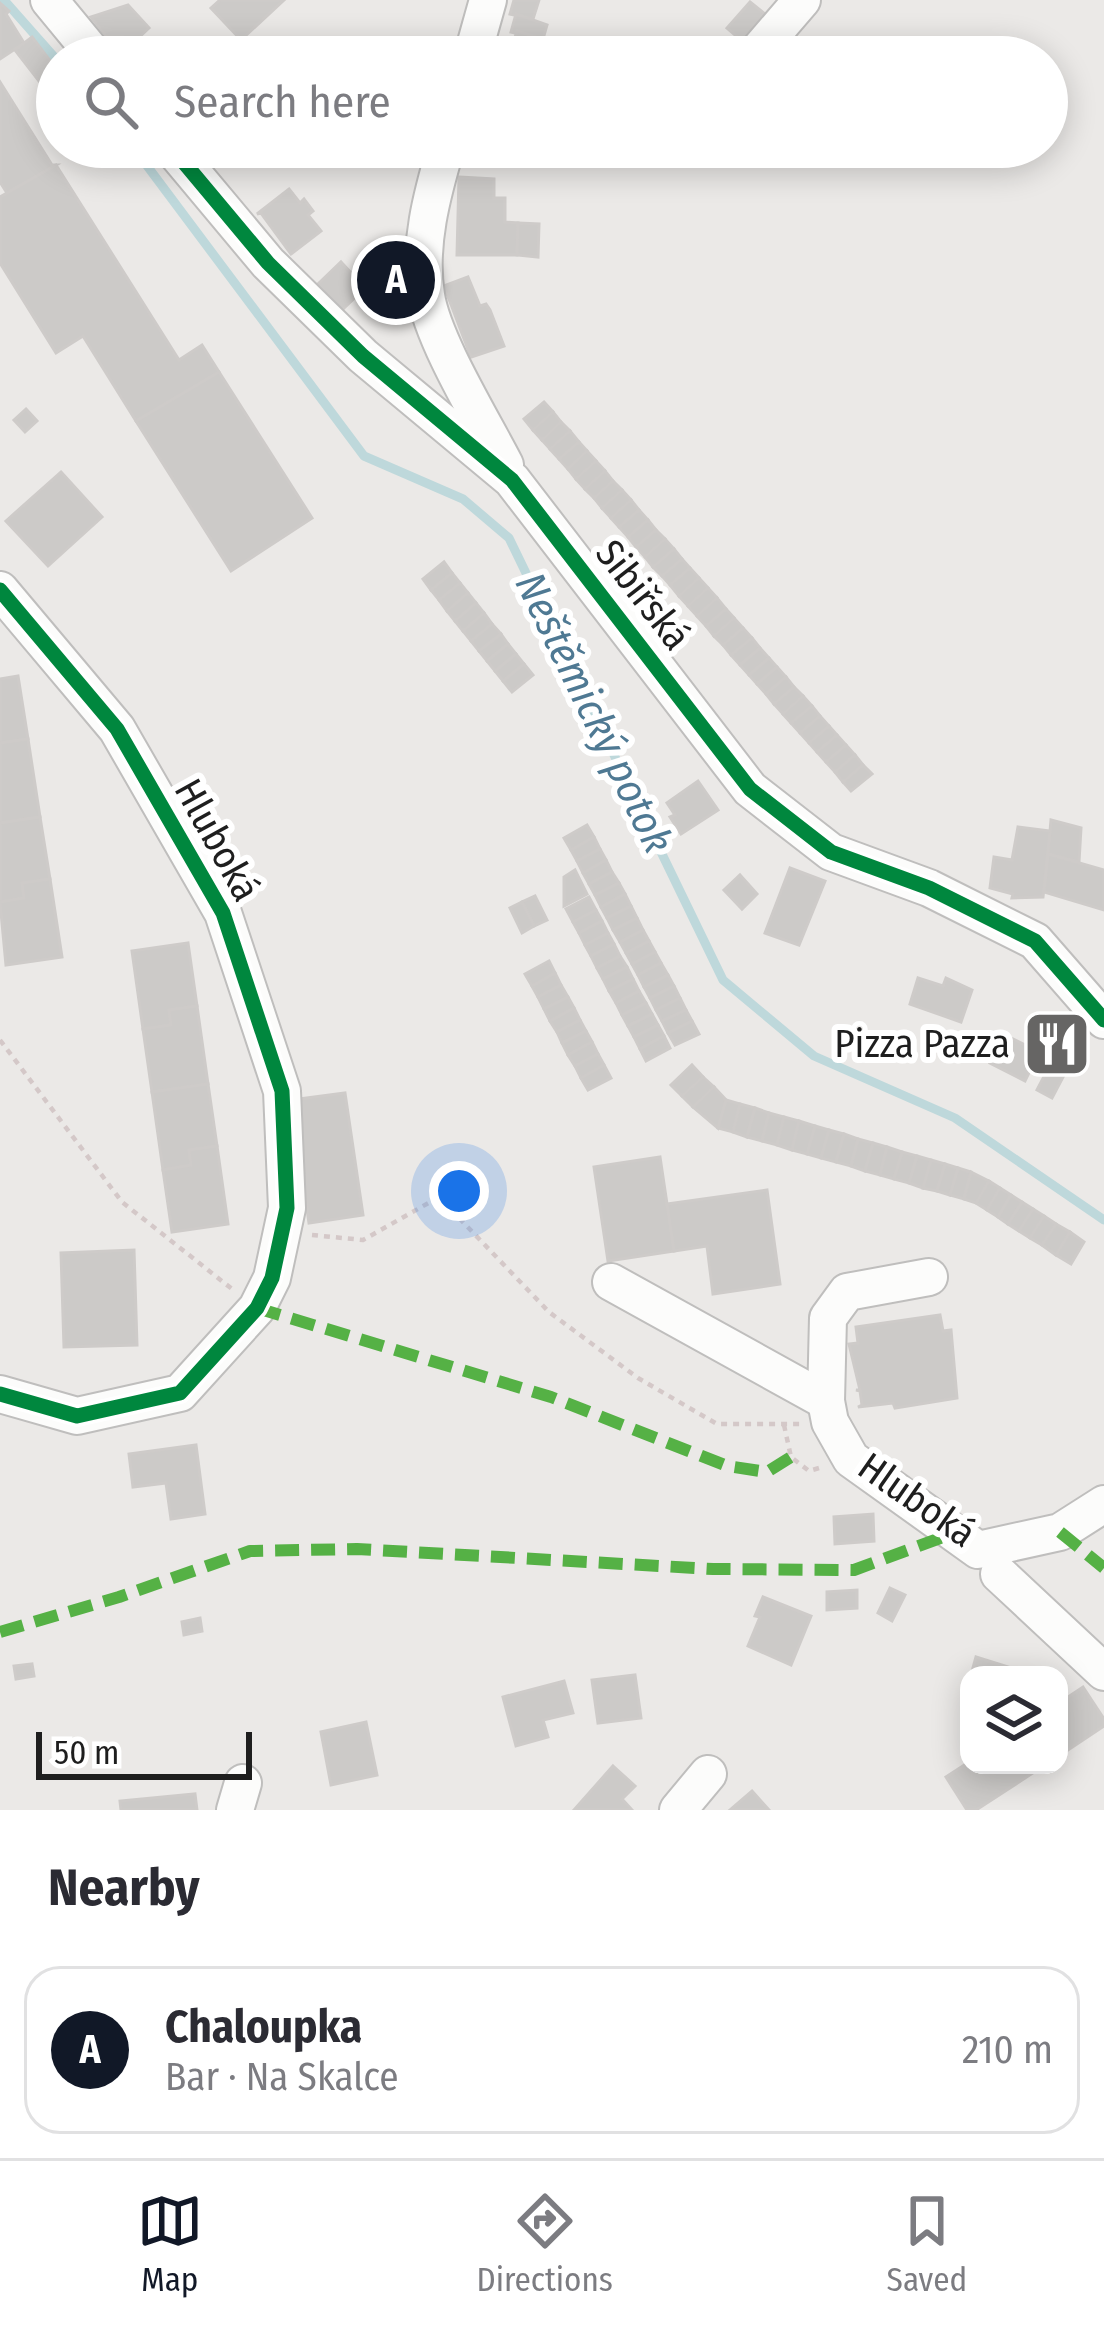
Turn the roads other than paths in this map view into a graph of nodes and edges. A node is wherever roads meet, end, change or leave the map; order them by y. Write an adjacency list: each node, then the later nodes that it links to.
1 (49, 0): 4 (street)
2 (488, 0): 5 (street)
3 (802, 0): 6 (street)
4 (78, 36)
5 (478, 36)
6 (771, 36)
7 (189, 168): 9 (street, Sibiřská)
8 (441, 168): 9 (street)
9 (512, 480): 11 (street, Sibiřská)
10 (0, 590): 14 (street, Hluboká)
11 (1104, 1020)
12 (929, 1277): 15 (street, Hluboká)
13 (610, 1282): 15 (street)
14 (0, 1394)
15 (826, 1401): 16 (street, Hluboká)
16 (1104, 1504)
17 (999, 1574): 18 (street, Hluboká)
18 (1104, 1672)
19 (708, 1774): 20 (street)
20 (678, 1810)

